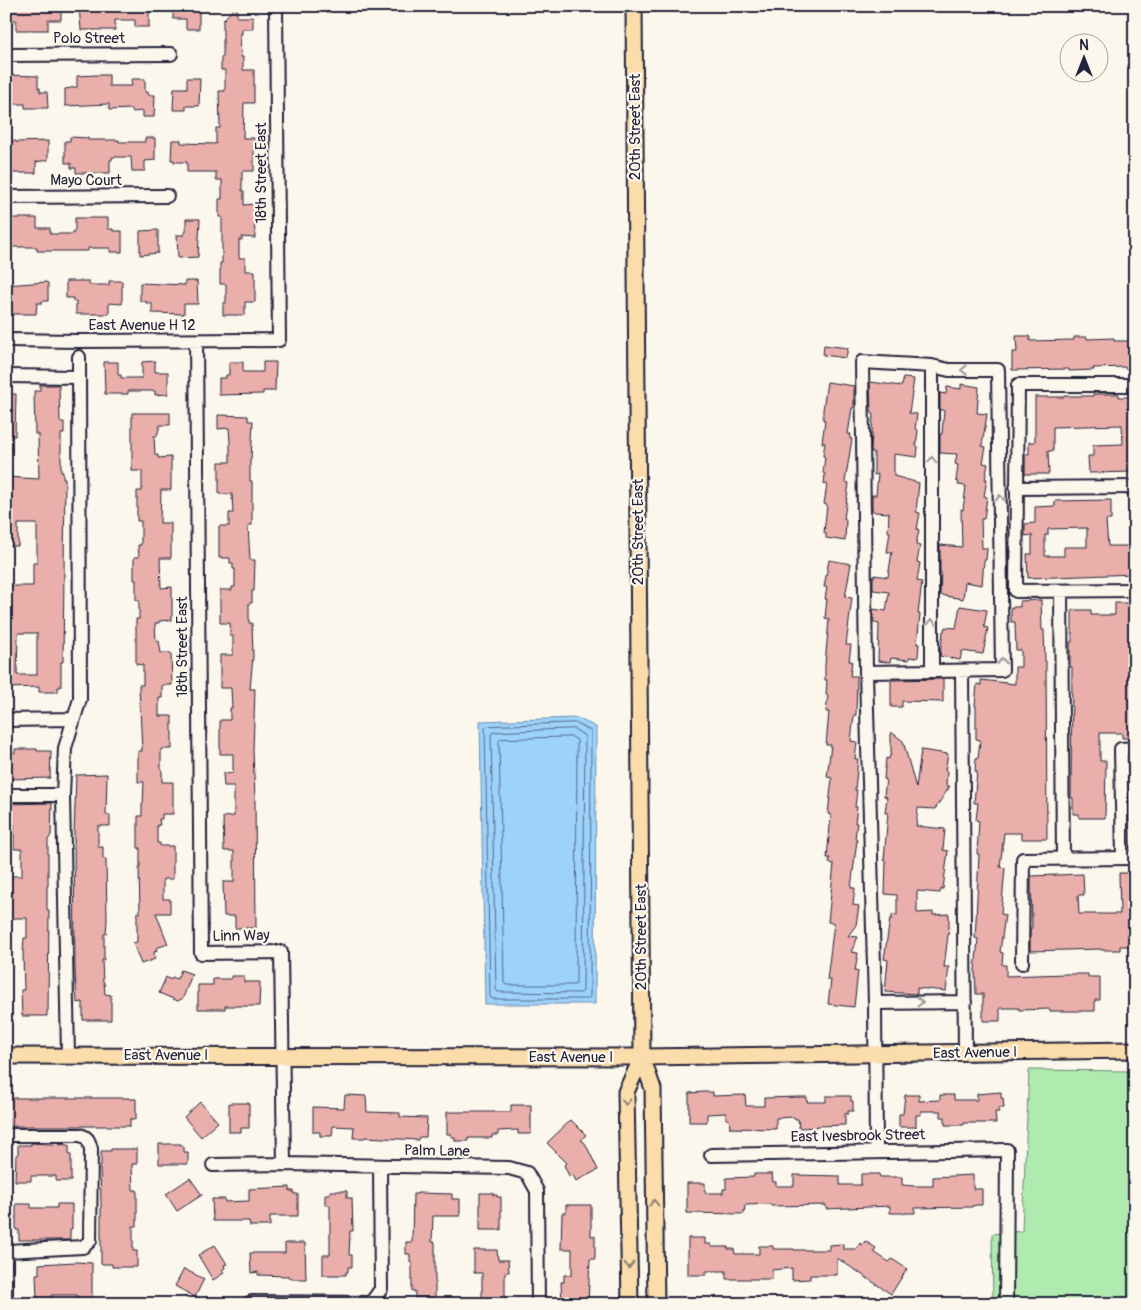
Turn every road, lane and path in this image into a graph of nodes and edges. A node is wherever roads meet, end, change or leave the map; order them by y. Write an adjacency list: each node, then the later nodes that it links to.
1 (276, 6): 8 (street, 18th Street East)
2 (634, 6): 39 (main road, 20th Street East)
3 (171, 54): 4 (street, Polo Street)
4 (6, 55)
5 (166, 196): 6 (street, Mayo Court)
6 (6, 197)
7 (6, 340): 9 (street, East Avenue H 12)
8 (279, 340): 9 (street, East Avenue H 12)
9 (196, 341): 29 (street, 18th Street East)
10 (79, 357): 13 (street)
11 (932, 366): 19 (street, one-way to 11); 20 (street, one-way to 11); 21 (street)
12 (6, 376): 13 (street)
13 (79, 377): 22 (street)
14 (1135, 385): 16 (street)
15 (1135, 487): 16 (street)
16 (1016, 488): 18 (street)
17 (1135, 590): 18 (street)
18 (1061, 591): 27 (street)
19 (932, 671): 20 (street); 21 (street)
20 (962, 671): 31 (street)
21 (866, 672): 32 (street)
22 (73, 719): 23 (street); 26 (street)
23 (6, 720)
24 (1135, 748): 28 (street)
25 (6, 795): 26 (street)
26 (63, 795): 38 (street)
27 (1063, 858): 28 (street); 30 (street)
28 (1129, 858)
29 (201, 953): 36 (street, Linn Way)
30 (1022, 963)
31 (965, 1002): 32 (street, one-way to 31); 35 (street)
32 (875, 1003): 34 (street)
33 (1135, 1050): 35 (main road, East Avenue I)
34 (875, 1053): 35 (main road, East Avenue I); 39 (main road, East Avenue I); 41 (street)
35 (965, 1053)
36 (282, 1055): 38 (main road, East Avenue I); 39 (main road, East Avenue I); 43 (street)
37 (6, 1056): 38 (main road, East Avenue I)
38 (68, 1056)
39 (642, 1057): 50 (main road, 20th Street East, one-way to 50); 51 (main road, 20th Street East, one-way to 39)
40 (6, 1135): 46 (street)
41 (876, 1151): 42 (street, East Ivesbrook Street); 52 (street, East Ivesbrook Street)
42 (711, 1154)
43 (284, 1164): 44 (street, Palm Lane); 45 (street, Palm Lane)
44 (213, 1165)
45 (380, 1166): 48 (street); 49 (street, Palm Lane)
46 (7, 1249): 47 (street)
47 (6, 1302)
48 (248, 1304)
49 (538, 1304)
50 (630, 1304)
51 (656, 1304)
52 (1006, 1304)

